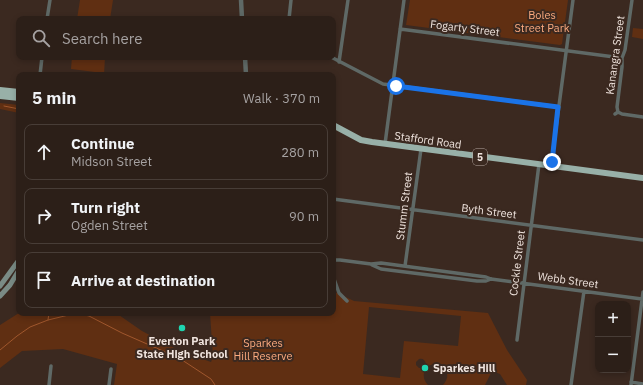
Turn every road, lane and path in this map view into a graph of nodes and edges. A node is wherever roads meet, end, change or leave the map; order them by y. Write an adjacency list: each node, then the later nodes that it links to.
1 (50, 0): 8 (street)
2 (241, 0): 9 (street)
3 (291, 0): 10 (street)
4 (348, 0): 17 (street)
5 (404, 0): 11 (street)
6 (573, 0): 12 (street)
7 (632, 0): 13 (street, Kanangra Street)
8 (47, 16)
9 (242, 16)
10 (289, 16)
11 (400, 29): 12 (street, Fogarty Street); 20 (street)
12 (566, 51): 13 (street, Fogarty Street); 25 (street)
13 (622, 58): 26 (street, Kanangra Street)
14 (42, 60): 18 (street)
15 (245, 60): 19 (street)
16 (335, 60): 17 (street)
17 (339, 62): 20 (street)
18 (40, 72)
19 (246, 72)
20 (393, 85): 25 (street); 28 (street)
21 (0, 90): 22 (highway)
22 (16, 92)
23 (0, 96): 24 (highway)
24 (16, 98)
25 (558, 107): 31 (street)
26 (643, 117)
27 (336, 127): 28 (highway, Stafford Road / 5)
28 (385, 144): 29 (highway, Stafford Road / 5)
29 (421, 149): 30 (highway, Stafford Road / 5); 34 (street, Stumm Street)
30 (539, 164): 31 (highway, Stafford Road / 5); 35 (street, Cockle Street)
31 (551, 166): 32 (highway, Stafford Road / 5)
32 (643, 178)
33 (336, 199): 34 (street, Byth Street)
34 (413, 210): 35 (street, Byth Street); 40 (street, Stumm Street)
35 (531, 225): 36 (street, Byth Street); 43 (street, Cockle Street)
36 (643, 240)
37 (336, 260): 39 (street, Webb Street)
38 (16, 264): 45 (main road)
39 (372, 264): 40 (street, Webb Street); 42 (street, Webb Street)
40 (406, 266): 42 (street, Webb Street)
41 (16, 275): 48 (main road)
42 (491, 279): 43 (street, Webb Street)
43 (524, 283): 46 (street, Webb Street); 52 (street, Cockle Street)
44 (336, 284): 50 (street)
45 (0, 286)
46 (584, 291): 49 (street, Webb Street); 59 (street)
47 (643, 292): 49 (street)
48 (0, 296)
49 (642, 299): 51 (street)
50 (347, 301)
51 (641, 323): 55 (street)
52 (517, 340)
53 (51, 366): 57 (street)
54 (111, 369): 58 (street)
55 (631, 384): 56 (street)
56 (643, 384)
57 (49, 385)
58 (109, 385)
59 (571, 385)

